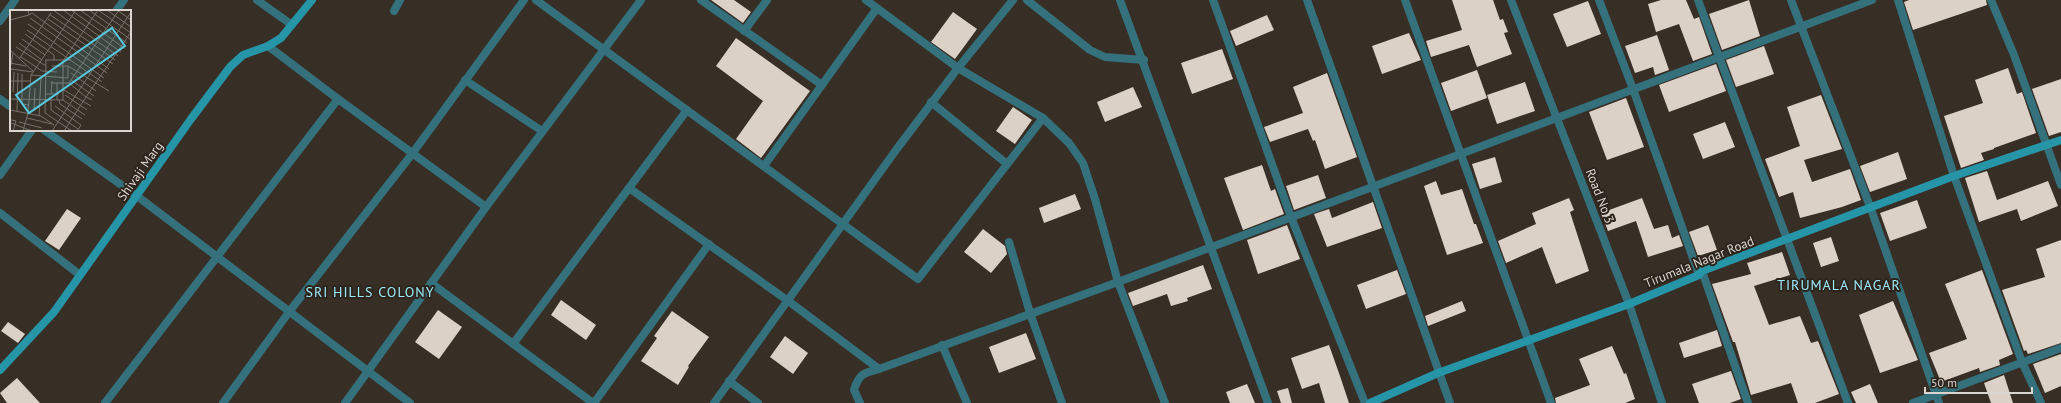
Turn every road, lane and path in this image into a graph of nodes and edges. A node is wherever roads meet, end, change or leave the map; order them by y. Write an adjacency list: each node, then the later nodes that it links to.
1 (15, 0): 28 (street)
2 (124, 0): 26 (street)
3 (257, 0): 29 (street)
4 (312, 0): 29 (street, Shivaji Marg)
5 (400, 0): 27 (street)
6 (524, 0): 37 (street)
7 (536, 0): 33 (street)
8 (641, 0): 33 (street)
9 (701, 0): 31 (street)
10 (767, 0): 31 (street)
11 (866, 0): 25 (street)
12 (1014, 0): 36 (street)
13 (1027, 0): 35 (street)
14 (1120, 0): 35 (street)
15 (1213, 0): 65 (street)
16 (1307, 0): 59 (street)
17 (1405, 0): 52 (street)
18 (1511, 0): 45 (street, Road No 3)
19 (1599, 0): 39 (street)
20 (1698, 0): 34 (street)
21 (1791, 0): 30 (street)
22 (1872, 0): 30 (street)
23 (1898, 0): 57 (street)
24 (1991, 0): 51 (street)
25 (877, 8): 36 (street); 38 (street)
26 (117, 10)
27 (394, 11)
28 (0, 21)
29 (292, 25): 32 (street, Shivaji Marg)
30 (1801, 26): 34 (street); 63 (street)
31 (744, 31): 38 (street)
32 (268, 46): 41 (street); 61 (street, Shivaji Marg)
33 (603, 49): 44 (street); 49 (street)
34 (1719, 57): 39 (street); 67 (street)
35 (1144, 60): 70 (street)
36 (958, 68): 42 (street); 46 (street)
37 (465, 80): 49 (street); 53 (street)
38 (822, 85): 55 (street)
39 (1633, 89): 45 (street); 72 (street)
40 (0, 99): 43 (street)
41 (338, 99): 53 (street); 71 (street)
42 (931, 102): 54 (street); 66 (street)
43 (10, 106)
44 (687, 110): 55 (street); 60 (street)
45 (1557, 117): 52 (street); 77 (street, Road No 3)
46 (1043, 118): 54 (street); 74 (street)
47 (31, 131): 56 (street)
48 (45, 131): 61 (street)
49 (542, 131): 62 (street)
50 (2061, 140): 51 (street, Tirumala Nagar Road)
51 (2048, 146): 57 (street, Tirumala Nagar Road); 58 (street)
52 (1461, 153): 59 (street); 80 (street)
53 (412, 154): 62 (street); 78 (street)
54 (1007, 164): 66 (street)
55 (764, 166): 66 (street)
56 (0, 175)
57 (1954, 176): 63 (street, Tirumala Nagar Road); 84 (street)
58 (2061, 185)
59 (1372, 186): 65 (street); 88 (street)
60 (628, 188): 69 (street); 81 (street)
61 (137, 196): 71 (street); 73 (street, Shivaji Marg)
62 (486, 207): 75 (street)
63 (1871, 209): 67 (street, Tirumala Nagar Road); 90 (street)
64 (0, 213): 73 (street)
65 (1291, 217): 70 (street); 103 (street)
66 (844, 224): 76 (street)
67 (1787, 240): 72 (street, Tirumala Nagar Road); 109 (street)
68 (1009, 242): 79 (street)
69 (709, 244): 76 (street); 95 (street)
70 (1211, 246): 74 (street); 102 (street)
71 (216, 257): 78 (street); 91 (street)
72 (1700, 273): 77 (street, Tirumala Nagar Road); 108 (street)
73 (80, 275): 86 (street, Shivaji Marg)
74 (1118, 282): 79 (street); 101 (street)
75 (431, 283): 81 (street); 87 (street)
76 (787, 300): 85 (street); 89 (street)
77 (1628, 304): 80 (street, Tirumala Nagar Road); 107 (street, Road No 3)
78 (289, 312): 87 (street); 92 (street)
79 (1030, 313): 82 (street); 100 (street)
80 (1528, 341): 88 (street, Tirumala Nagar Road); 106 (street)
81 (513, 344): 95 (street)
82 (942, 345): 85 (street); 99 (street)
83 (2061, 348): 84 (street)
84 (2022, 362): 90 (street); 112 (street)
85 (878, 369): 98 (street)
86 (0, 370)
87 (367, 372): 93 (street); 94 (street)
88 (1438, 373): 104 (street, Tirumala Nagar Road); 105 (street)
89 (729, 381): 96 (street); 97 (street)
90 (1936, 394): 110 (street); 111 (street)
91 (105, 403)
92 (223, 403)
93 (345, 403)
94 (410, 403)
95 (593, 403)
96 (714, 403)
97 (758, 403)
98 (860, 403)
99 (967, 403)
100 (1062, 403)
101 (1165, 403)
102 (1268, 403)
103 (1365, 403)
104 (1370, 403)
105 (1450, 403)
106 (1550, 403)
107 (1662, 403)
108 (1748, 403)
109 (1848, 403)
110 (1913, 403)
111 (1939, 403)
112 (2041, 403)

